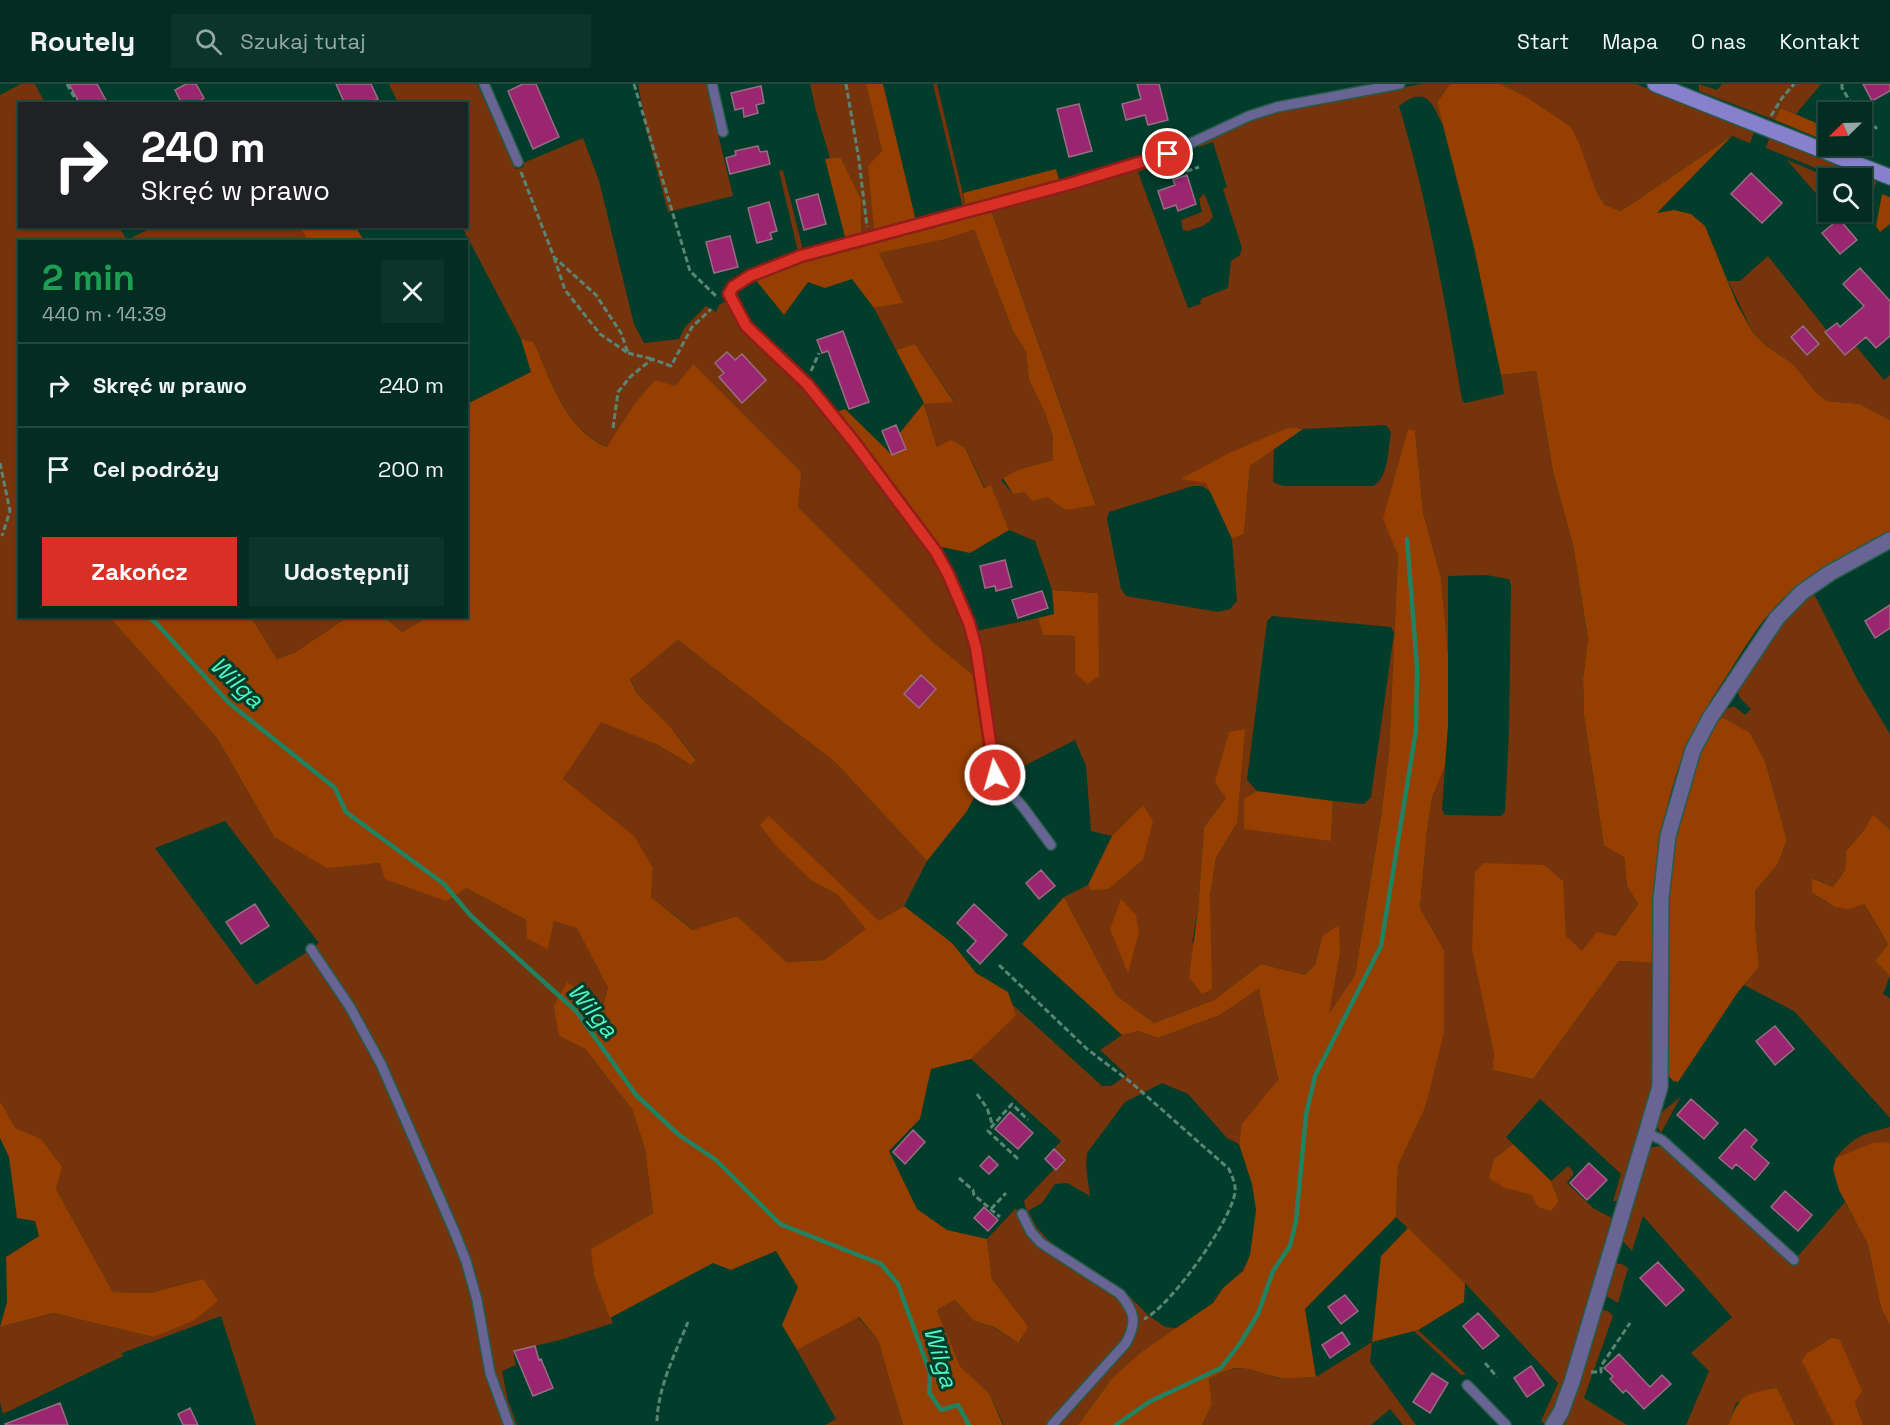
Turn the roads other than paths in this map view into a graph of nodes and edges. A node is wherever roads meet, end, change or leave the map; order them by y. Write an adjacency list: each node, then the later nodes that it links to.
1 (484, 84): 6 (lane)
2 (712, 84): 5 (lane)
3 (1400, 84): 9 (lane)
4 (1656, 84): 7 (street)
5 (723, 132)
6 (518, 162)
7 (1890, 177)
8 (1890, 540): 11 (street)
9 (1051, 845)
10 (311, 950): 15 (lane)
11 (1647, 1133): 13 (lane); 18 (street)
12 (1022, 1214): 16 (lane)
13 (1794, 1260)
14 (1467, 1385): 17 (lane)
15 (509, 1425)
16 (1052, 1425)
17 (1506, 1425)
18 (1553, 1425)

